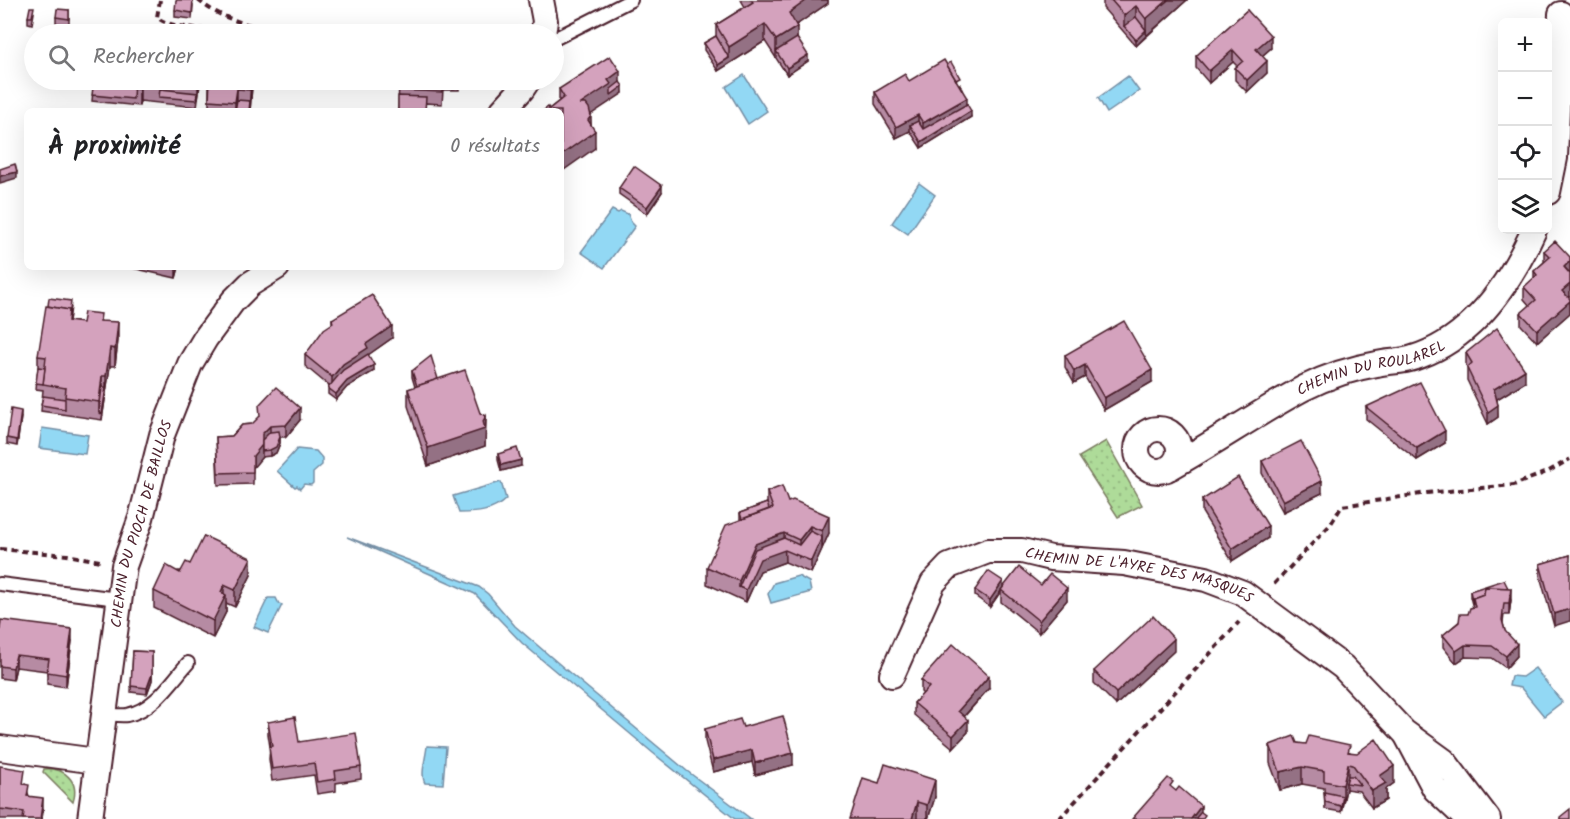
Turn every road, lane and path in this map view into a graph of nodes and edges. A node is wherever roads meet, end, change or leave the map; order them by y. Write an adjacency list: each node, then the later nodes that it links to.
1 (160, 0): 6 (path)
2 (198, 0): 7 (path)
3 (542, 0): 8 (street)
4 (631, 0): 9 (lane)
5 (1562, 9): 12 (street)
6 (171, 24)
7 (246, 24)
8 (545, 24)
9 (564, 34)
10 (521, 90): 11 (street)
11 (505, 108)
12 (1550, 180)
13 (1532, 234): 16 (street, CHEMIN DU ROULAREL)
14 (272, 270): 19 (street, CHEMIN DU PIOCH DE BAILLOS)
15 (1175, 439): 16 (street); 17 (street); 17 (street)
16 (1208, 447): 17 (street, CHEMIN DU ROULAREL)
17 (1171, 467)
18 (0, 549): 19 (path)
19 (124, 566): 21 (street, CHEMIN DU PIOCH DE BAILLOS)
20 (0, 584): 21 (lane)
21 (118, 599): 24 (street, CHEMIN DU PIOCH DE BAILLOS)
22 (188, 663): 24 (lane)
23 (892, 675): 25 (street, CHEMIN DE L'AYRE DES MASQUES)
24 (103, 714): 27 (street, CHEMIN DU PIOCH DE BAILLOS)
25 (1404, 732): 29 (street, CHEMIN DE L'AYRE DES MASQUES); 30 (street, CHEMIN DE L'AYRE DES MASQUES)
26 (0, 748): 27 (street)
27 (96, 761): 28 (street, CHEMIN DU PIOCH DE BAILLOS)
28 (90, 819)
29 (1467, 819)
30 (1488, 819)

